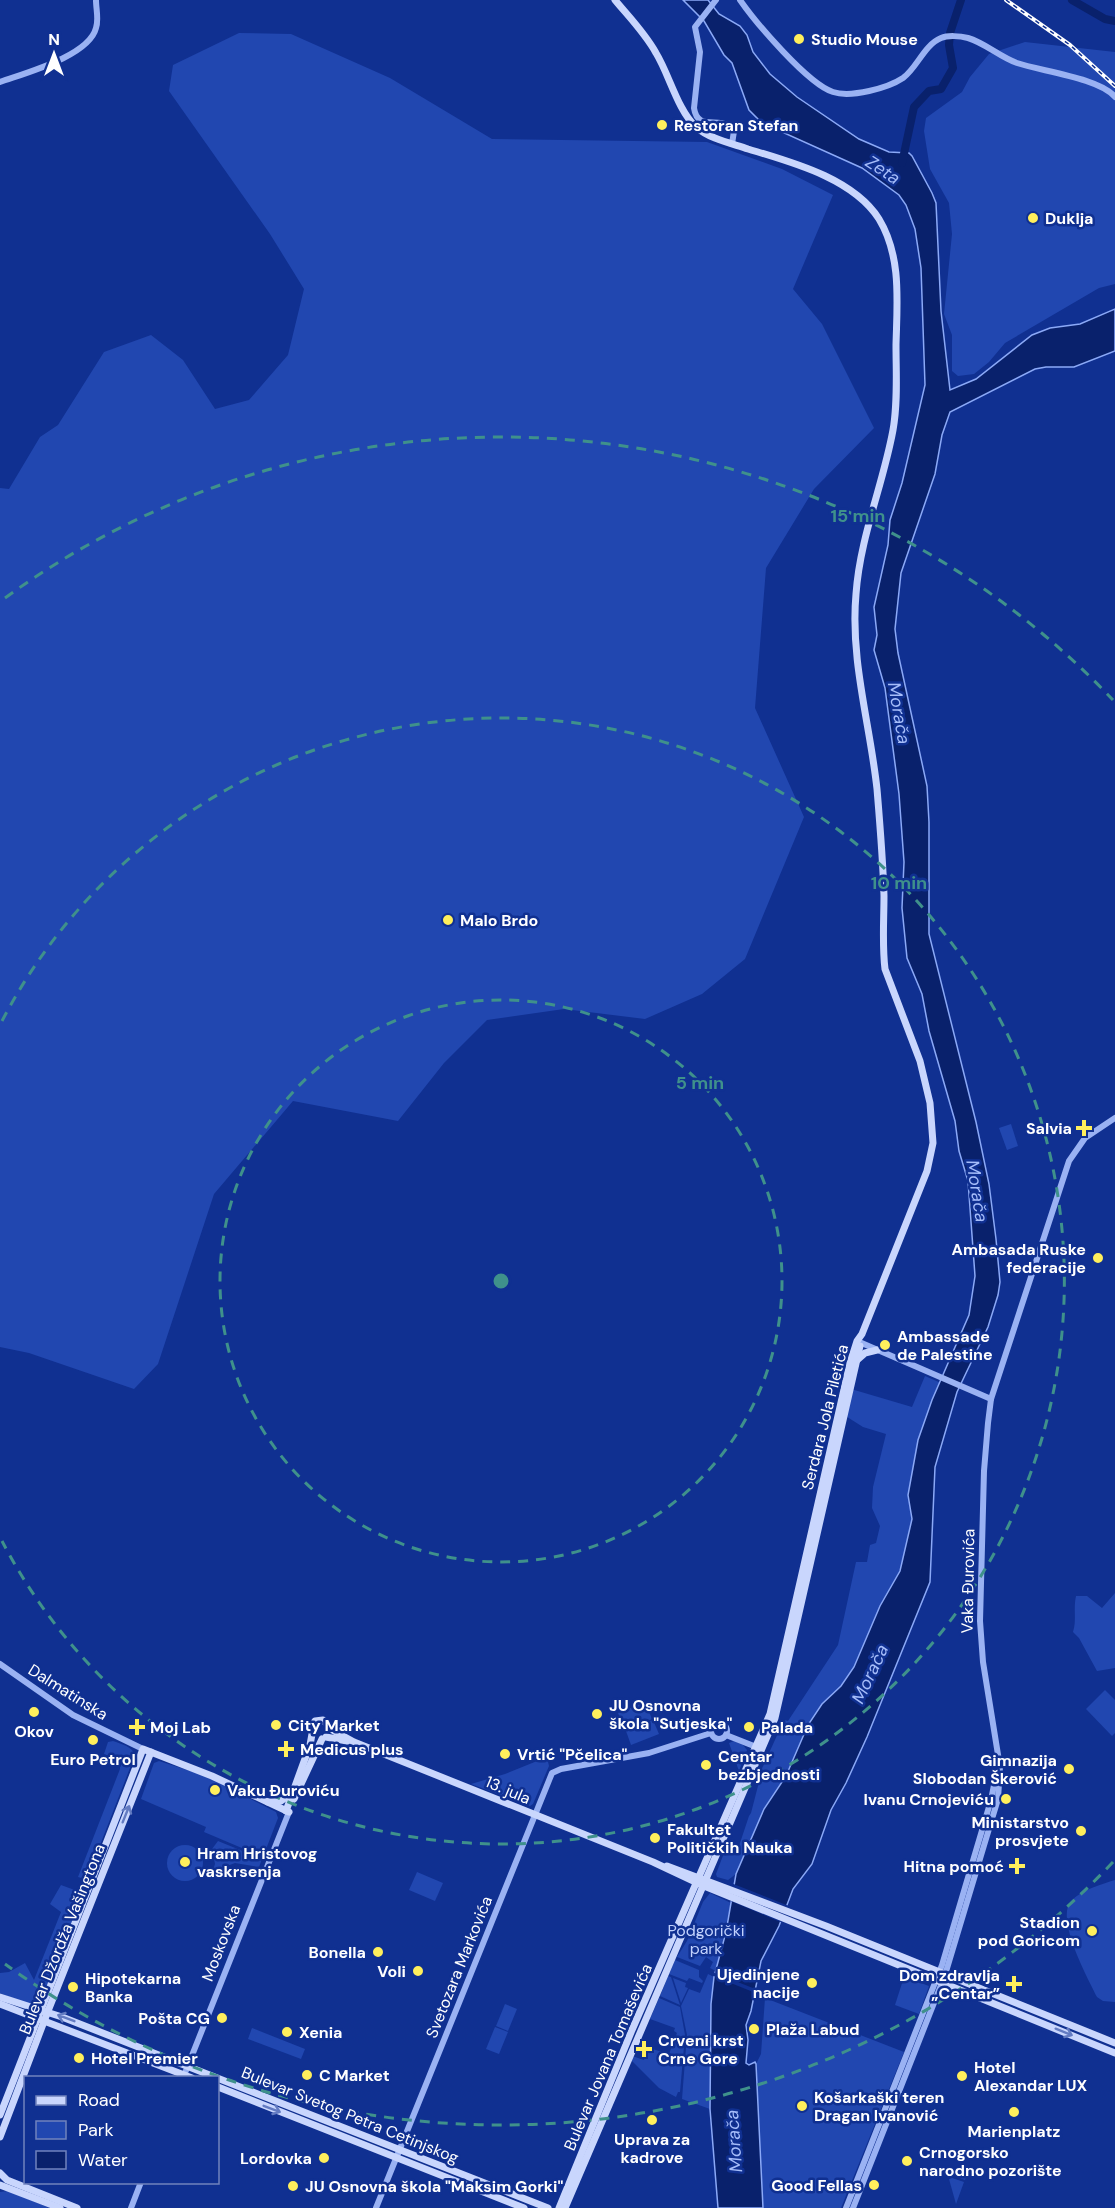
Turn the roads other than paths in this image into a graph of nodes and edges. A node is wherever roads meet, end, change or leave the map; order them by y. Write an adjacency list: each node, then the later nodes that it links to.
1 (96, 0): 5 (street)
2 (615, 0): 7 (main road, Serdara Jola Piletića)
3 (716, 0): 7 (street)
4 (740, 0): 6 (street)
5 (0, 82)
6 (1115, 96)
7 (729, 140): 9 (main road, Serdara Jola Piletića)
8 (1115, 1118): 12 (street, Vaka Đurovića)
9 (860, 1339): 10 (street); 11 (main road, Serdara Jola Piletića)
10 (877, 1350): 11 (main road); 12 (street)
11 (854, 1361): 20 (main road, Serdara Jola Piletića); 20 (main road, Serdara Jola Piletića)
12 (991, 1399): 27 (street, Vaka Đurovića)
13 (0, 1664): 21 (street, Dalmatinska)
14 (330, 1728): 16 (main road); 18 (main road); 19 (main road)
15 (711, 1733): 17 (street); 17 (street); 25 (street, Svetozara Markovića)
16 (312, 1734): 18 (main road); 22 (main road, Moskovska)
17 (726, 1735): 20 (street)
18 (324, 1738): 19 (main road); 24 (main road, Moskovska)
19 (352, 1742): 25 (main road, 13. jula)
20 (759, 1747): 26 (main road, Serdara Jola Piletića)
21 (147, 1750): 23 (main road, Dalmatinska); 30 (main road, Bulevar Džordža Vašingtona)
22 (292, 1792): 23 (main road); 24 (main road, Moskovska)
23 (266, 1802): 24 (main road, Dalmatinska)
24 (287, 1814): 34 (street, Moskovska)
25 (533, 1815): 26 (main road, 13. jula); 41 (street, Svetozara Markovića)
26 (701, 1881): 27 (main road, 13. jula); 52 (main road, Bulevar Jovana Tomaševića); 53 (main road, Bulevar Jovana Tomaševića)
27 (941, 1977): 32 (main road); 33 (main road, one-way to 33); 54 (street); 55 (street)
28 (0, 1997): 30 (main road, Bulevar Svetog Petra Cetinjskog)
29 (0, 2004): 31 (main road)
30 (45, 2010): 31 (main road, Bulevar Džordža Vašingtona); 34 (main road, Bulevar Svetog Petra Cetinjskog, one-way to 30)
31 (41, 2019): 35 (main road); 39 (main road, Bulevar Džordža Vašingtona); 40 (main road, Bulevar Džordža Vašingtona)
32 (1115, 2043)
33 (1115, 2053)
34 (188, 2065): 35 (street, Moskovska); 36 (main road, Bulevar Svetog Petra Cetinjskog)
35 (183, 2076)
36 (216, 2076)
37 (219, 2077): 41 (main road, Bulevar Svetog Petra Cetinjskog)
38 (219, 2087): 42 (main road, Bulevar Svetog Petra Cetinjskog, one-way to 42)
39 (0, 2115)
40 (0, 2137)
41 (400, 2149): 42 (street, Svetozara Markovića); 51 (main road, Bulevar Svetog Petra Cetinjskog)
42 (396, 2157): 49 (street, Svetozara Markovića); 50 (main road, Bulevar Svetog Petra Cetinjskog)
43 (0, 2173): 47 (main road)
44 (140, 2184): 48 (street)
45 (0, 2185): 46 (main road)
46 (60, 2208)
47 (77, 2208)
48 (131, 2208)
49 (376, 2208)
50 (524, 2208)
51 (548, 2208)
52 (559, 2208)
53 (565, 2208)
54 (846, 2208)
55 (853, 2208)

